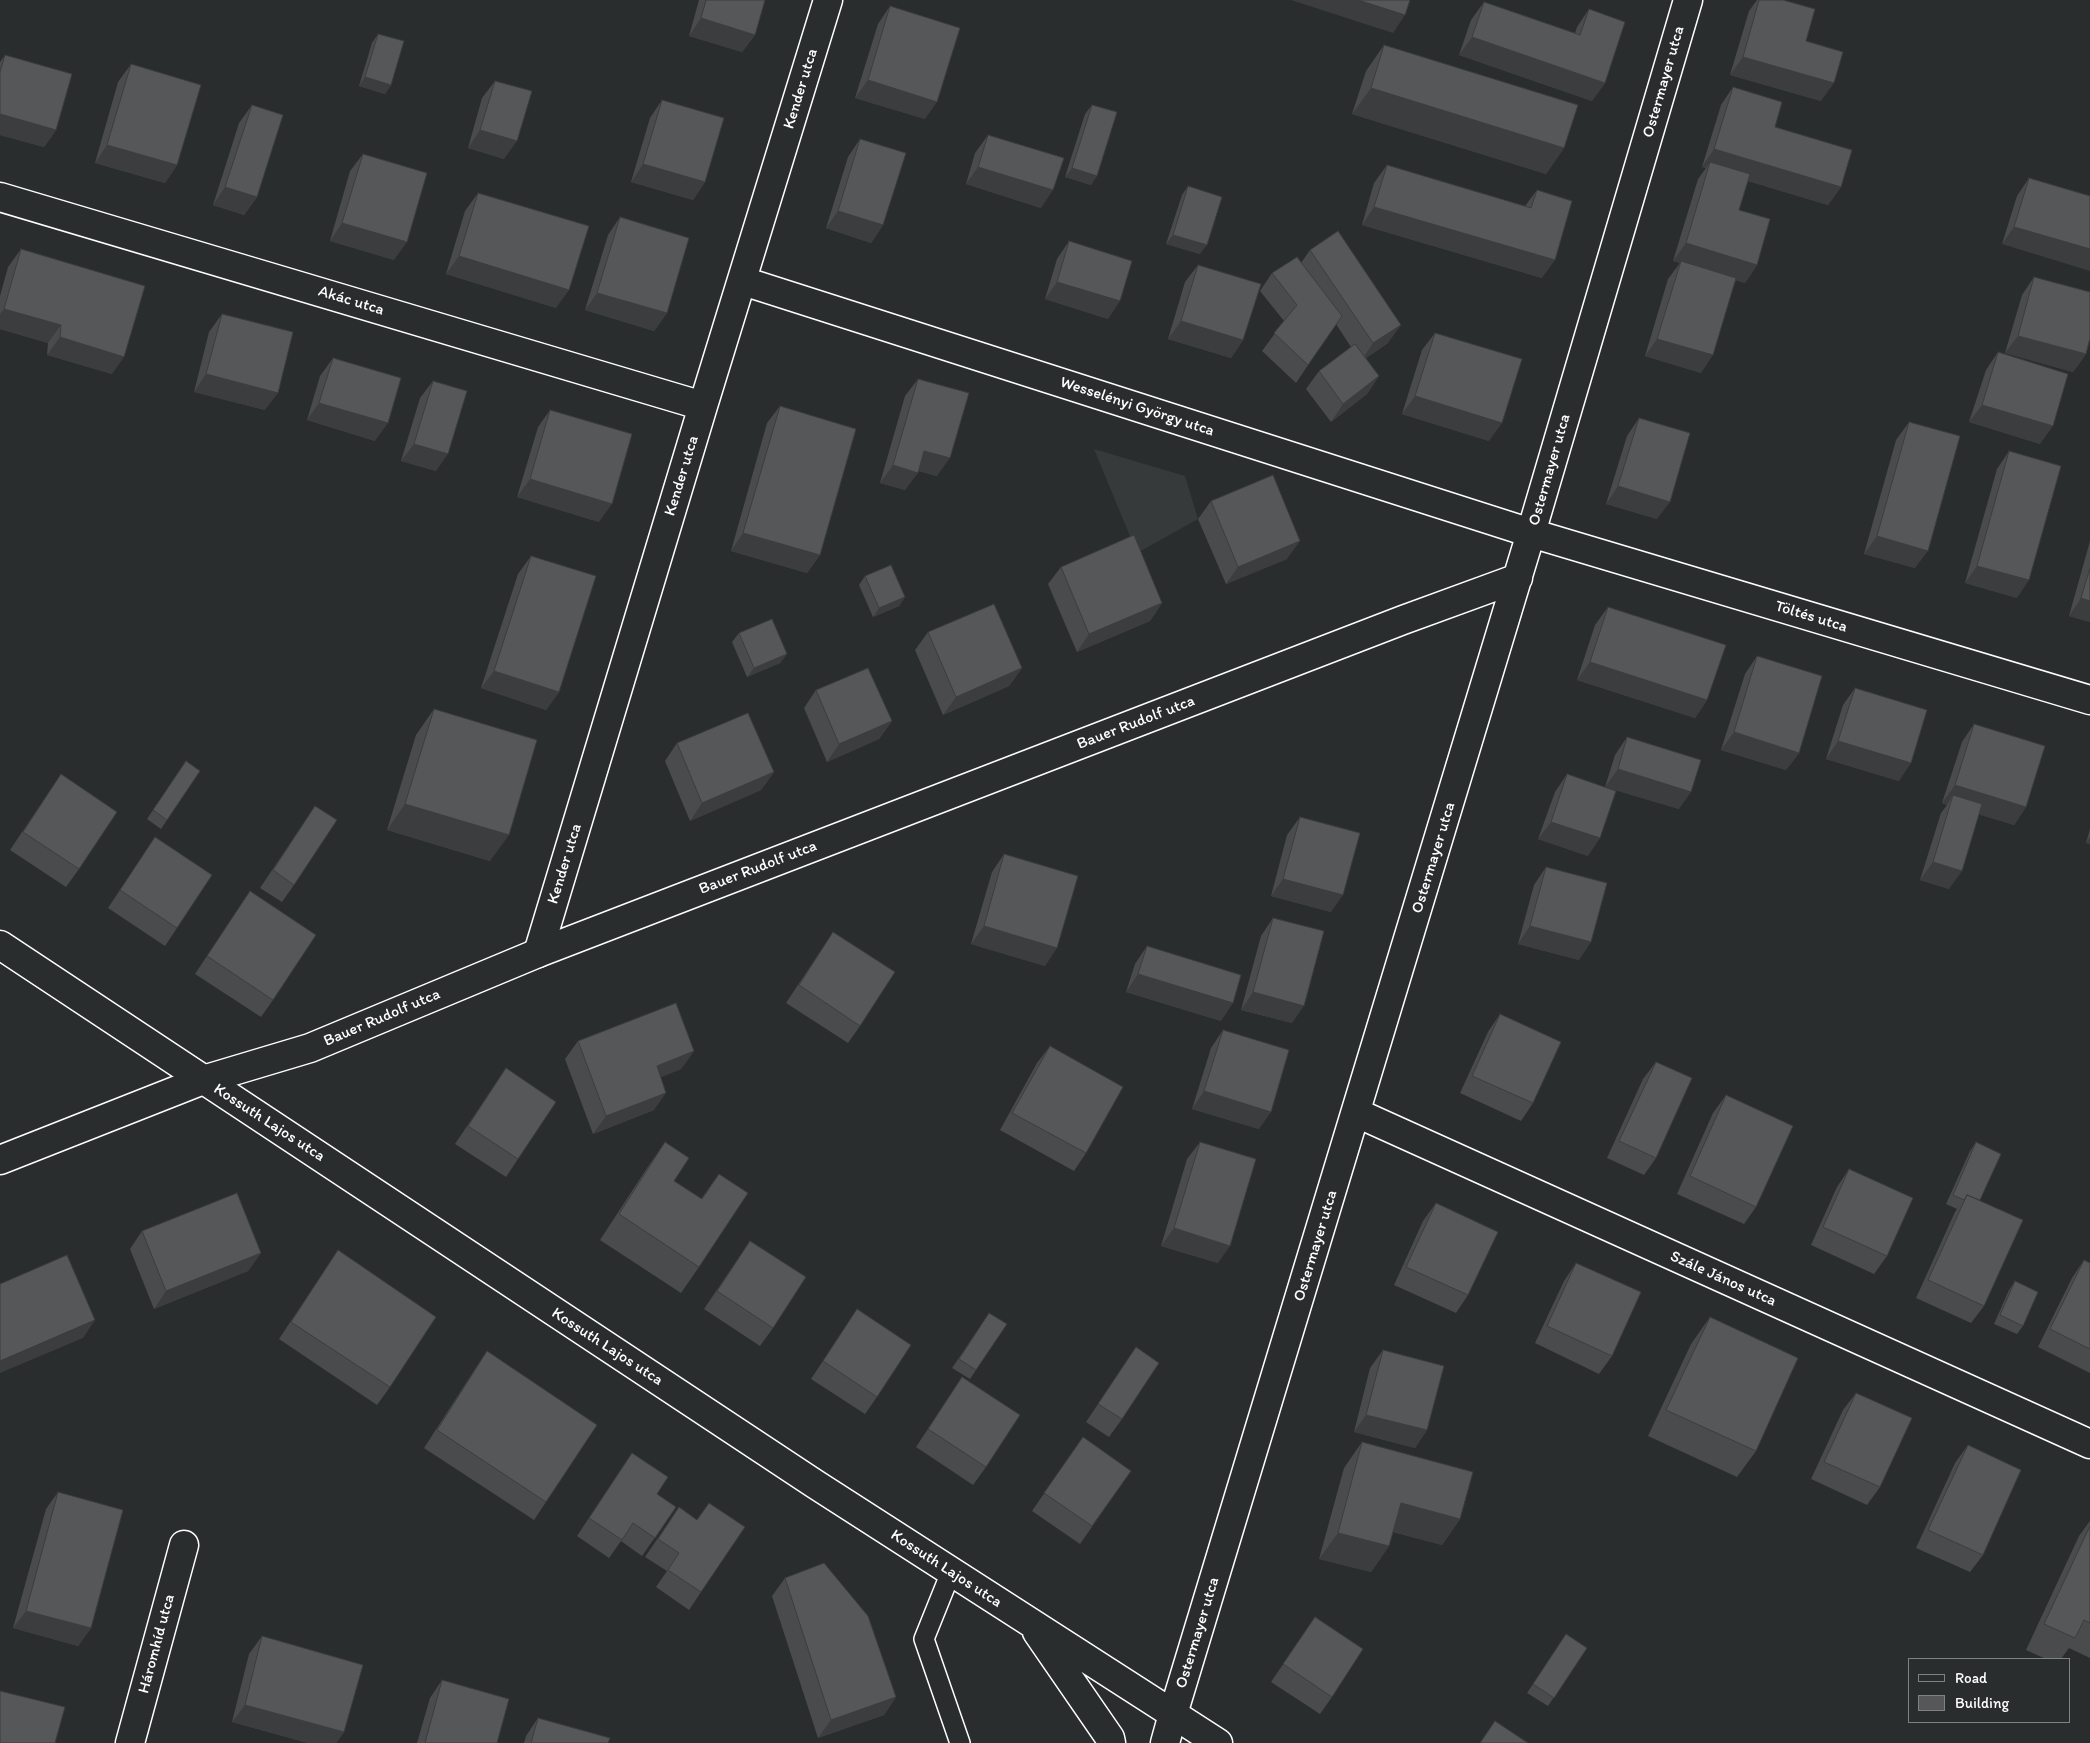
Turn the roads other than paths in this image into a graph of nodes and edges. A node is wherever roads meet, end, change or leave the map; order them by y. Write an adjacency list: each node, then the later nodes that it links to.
1 (828, 0): 4 (street, Kender utca)
2 (1684, 1): 6 (street, Ostermayer utca)
3 (0, 196): 5 (street, Akác utca)
4 (743, 281): 5 (street, Kender utca); 6 (street, Wesselényi György utca)
5 (703, 406): 10 (street, Kender utca)
6 (1531, 533): 7 (street, Ostermayer utca); 8 (street, Töltés utca)
7 (1518, 578): 10 (street, Bauer Rudolf utca); 12 (street, Ostermayer utca)
8 (2090, 700)
9 (0, 945): 11 (street, Kossuth Lajos utca)
10 (538, 953): 11 (street, Bauer Rudolf utca)
11 (203, 1080): 13 (street, Bauer Rudolf utca); 16 (street, Kossuth Lajos utca)
12 (1357, 1113): 14 (street, Szále János utca); 18 (street, Ostermayer utca)
13 (0, 1160)
14 (2090, 1444)
15 (184, 1545): 19 (street, Háromhíd utca)
16 (951, 1572): 17 (street, Kossuth Lajos utca); 20 (lane)
17 (1031, 1623): 18 (street, Kossuth Lajos utca); 21 (street)
18 (1173, 1714): 22 (street, Ostermayer utca); 23 (street, Kossuth Lajos utca)
19 (130, 1743)
20 (960, 1743)
21 (1111, 1743)
22 (1165, 1743)
23 (1218, 1743)

